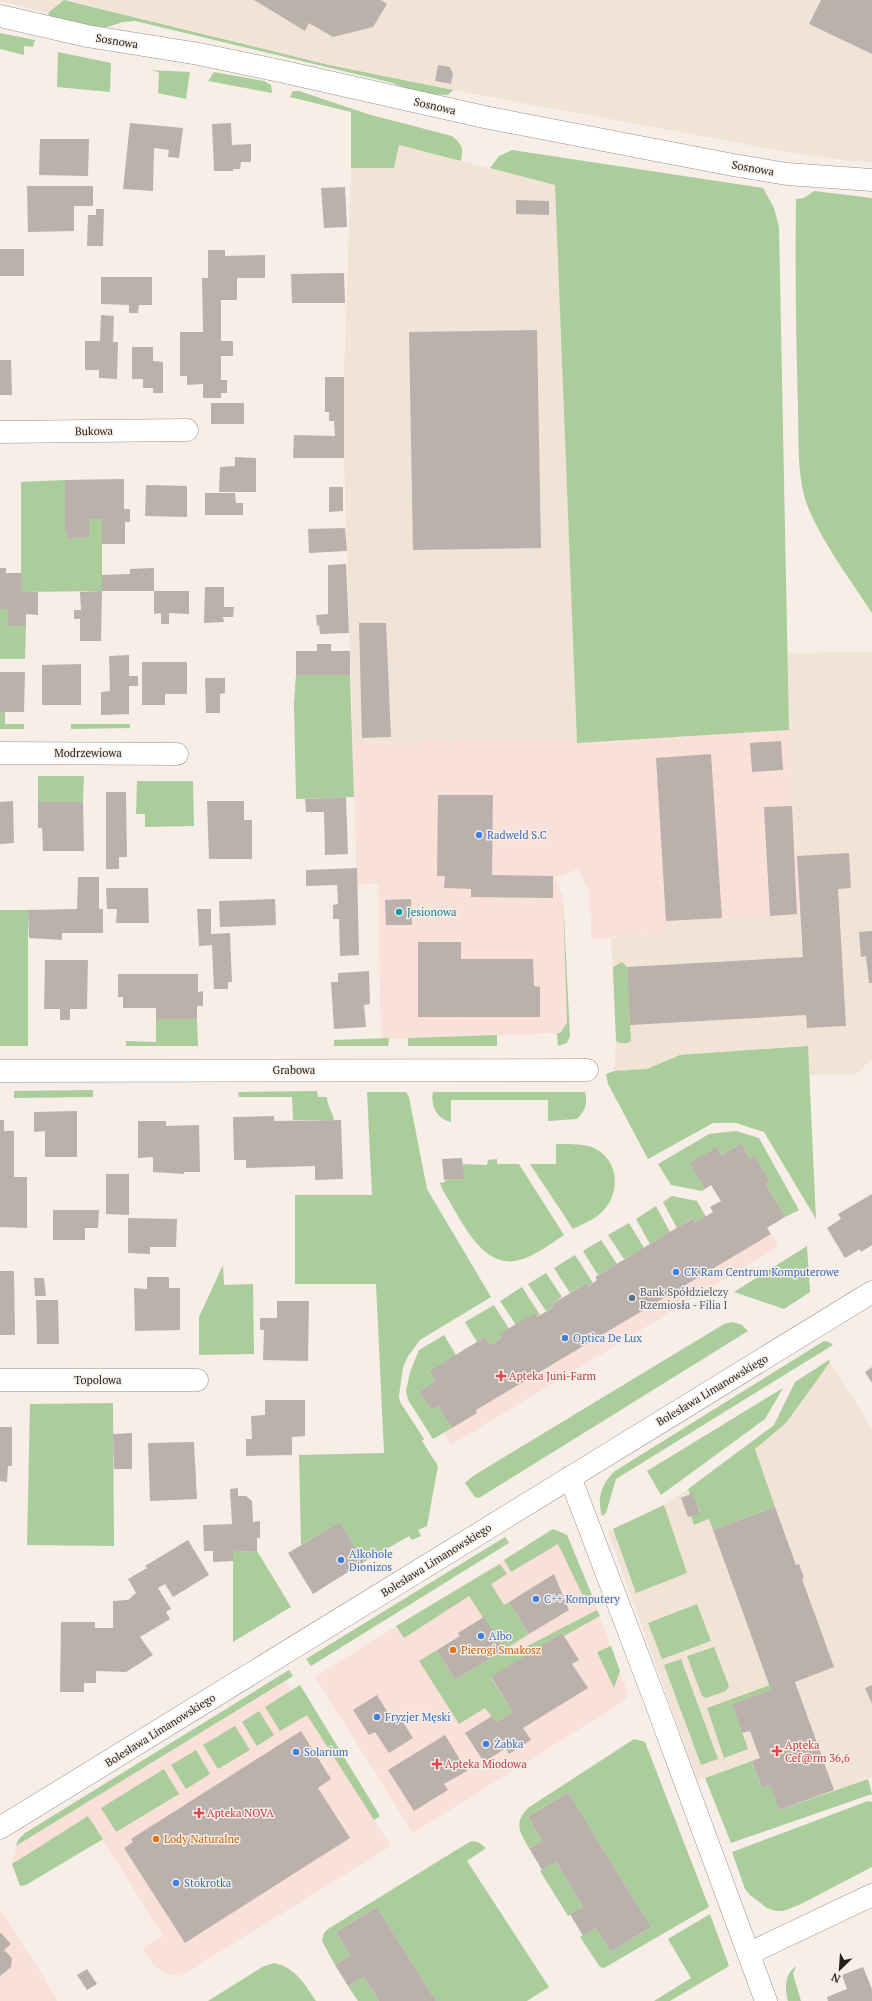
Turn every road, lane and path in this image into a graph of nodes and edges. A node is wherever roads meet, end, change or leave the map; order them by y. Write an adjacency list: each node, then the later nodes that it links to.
1 (0, 16): 2 (street, Sosnowa)
2 (872, 180)
3 (187, 430): 4 (street, Bukowa)
4 (0, 432)
5 (0, 753): 6 (street, Modrzewiowa)
6 (177, 754)
7 (587, 1070): 8 (street, Grabowa)
8 (0, 1071)
9 (872, 1292): 12 (street, Bolesława Limanowskiego)
10 (0, 1380): 11 (street, Topolowa)
11 (197, 1380)
12 (570, 1477): 13 (street, Bolesława Limanowskiego); 15 (street)
13 (0, 1828)
14 (872, 1895): 15 (street)
15 (750, 1953): 16 (street)
16 (766, 2001)

